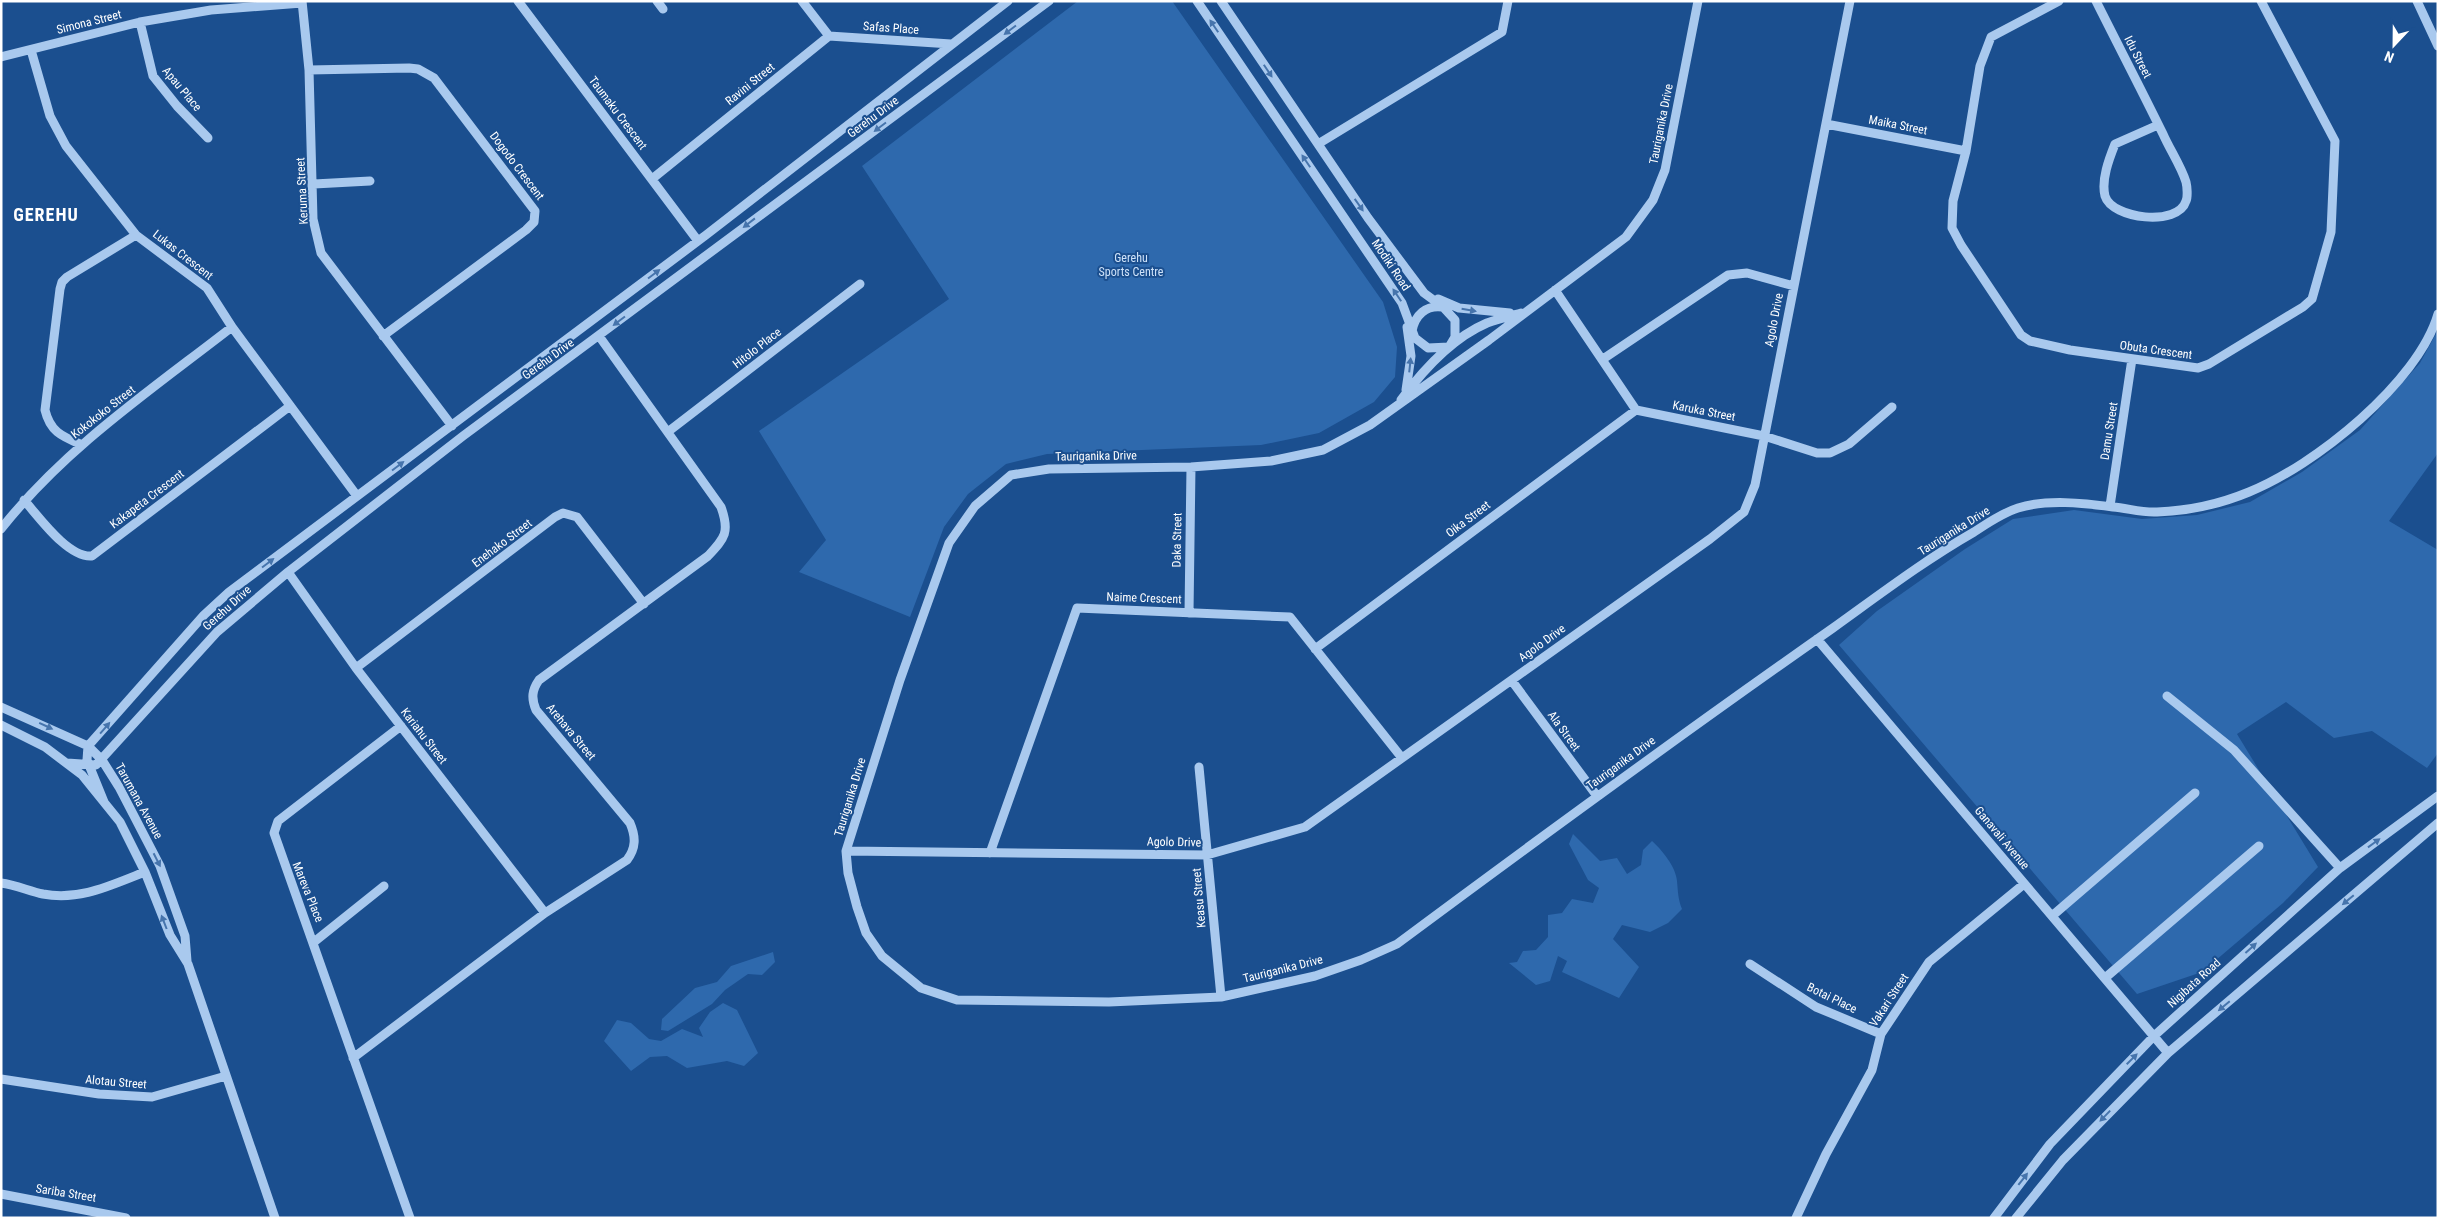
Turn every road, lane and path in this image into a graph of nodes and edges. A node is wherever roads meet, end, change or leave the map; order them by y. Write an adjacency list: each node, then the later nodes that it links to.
1 (518, 1): 27 (street, Taumaku Crescent)
2 (802, 1): 16 (street)
3 (1008, 1): 17 (street, Gerehu Drive)
4 (1049, 1): 43 (street, Gerehu Drive, one-way to 43)
5 (1197, 1): 39 (street, Modiki Road, one-way to 5)
6 (1221, 1): 25 (street, Modiki Road, one-way to 25)
7 (1508, 1): 25 (street)
8 (1698, 1): 34 (street, Tauriganika Drive)
9 (1850, 1): 22 (street, Agolo Drive)
10 (2059, 1): 26 (street, Obuta Crescent)
11 (2096, 1): 23 (street, Idu Street)
12 (2262, 1): 46 (street, Obuta Crescent)
13 (2417, 1): 18 (street)
14 (302, 2): 15 (street, Simona Street); 21 (street, Keruma Street)
15 (140, 22): 19 (street, Simona Street); 24 (street, Apau Place)
16 (828, 36): 17 (street, Safas Place); 27 (street, Ravini Street)
17 (951, 44): 31 (street, Gerehu Drive)
18 (2438, 46)
19 (31, 50): 20 (street, Simona Street); 30 (street, Lukas Crescent)
20 (1, 57)
21 (309, 70): 29 (street, Keruma Street); 42 (street, Dogodo Crescent)
22 (1826, 124): 26 (street, Maika Street); 33 (street, Agolo Drive)
23 (2158, 125): 23 (street)
24 (208, 138)
25 (1318, 144): 35 (street, Modiki Road, one-way to 35)
26 (1966, 151): 46 (street, Obuta Crescent)
27 (652, 179): 31 (street, Taumaku Crescent)
28 (370, 180): 29 (street)
29 (314, 184): 42 (street, Keruma Street)
30 (136, 235): 40 (street, Lukas Crescent); 54 (street)
31 (698, 241): 51 (street, Gerehu Drive, one-way to 31)
32 (860, 284): 52 (street, Hitolo Place)
33 (1794, 286): 45 (street); 53 (street, Agolo Drive)
34 (1555, 290): 37 (street, Tauriganika Drive); 45 (street)
35 (1424, 292): 36 (street, Modiki Road); 37 (street, one-way to 37)
36 (1443, 307): 41 (street); 44 (street, Modiki Road)
37 (1526, 311): 44 (street, Tauriganika Drive); 48 (street, Tauriganika Drive)
38 (2438, 314): 58 (street, Tauriganika Drive)
39 (1406, 319): 41 (street, Modiki Road); 48 (street, one-way to 39)
40 (232, 327): 47 (street, Lukas Crescent); 54 (street, Kokokoko Street)
41 (1412, 331): 44 (street, Modiki Road)
42 (383, 336): 51 (street, Keruma Street)
43 (599, 336): 52 (street, Arehava Street); 60 (street, Gerehu Drive)
44 (1449, 347): 48 (street, Tauriganika Drive)
45 (1602, 359): 50 (street)
46 (2132, 360): 58 (street, Damu Street)
47 (290, 406): 56 (street, Lukas Crescent); 57 (street, Kakapeta Crescent)
48 (1395, 407): 55 (street, Tauriganika Drive)
49 (1892, 407): 53 (street, Karuka Street)
50 (1636, 410): 53 (street, Karuka Street); 64 (street, Oika Street)
51 (452, 426): 56 (street, Gerehu Drive, one-way to 51)
52 (669, 431): 61 (street, Arehava Street)
53 (1764, 436): 66 (street, Agolo Drive)
54 (80, 444): 57 (street, Kokokoko Street)
55 (1191, 467): 62 (street, Daka Street); 83 (street, Tauriganika Drive)
56 (357, 496): 71 (street, Gerehu Drive, one-way to 56)
57 (24, 500): 59 (street, Kokokoko Street)
58 (2110, 506): 63 (street, Tauriganika Drive)
59 (1, 529)
60 (288, 572): 65 (street, Kariahu Street); 73 (street, Gerehu Drive)
61 (644, 604): 65 (street, Enehako Street); 91 (street, Arehava Street)
62 (1189, 613): 64 (street, Naime Crescent); 84 (street, Naime Crescent)
63 (1816, 639): 78 (street, Tauriganika Drive); 89 (street, Ganavali Avenue)
64 (1315, 648): 72 (street, Naime Crescent)
65 (356, 668): 70 (street, Kariahu Street)
66 (1512, 680): 72 (street, Agolo Drive); 78 (street, Ala Street)
67 (2167, 696): 86 (street)
68 (1, 707): 71 (street, Tarumana Avenue, one-way to 71)
69 (1, 725): 74 (street, Tarumana Avenue)
70 (401, 726): 91 (street, Kariahu Street); 93 (street, Mareva Place)
71 (88, 746): 73 (street, Tarumana Avenue); 75 (street)
72 (1402, 758): 85 (street, Agolo Drive)
73 (102, 760): 75 (street, Gerehu Drive); 94 (street, Tarumana Avenue, one-way to 94)
74 (67, 763): 75 (street, Gerehu Drive); 80 (street, Tarumana Avenue)
75 (89, 765): 80 (street)
76 (1199, 767): 85 (street, Keasu Street)
77 (2195, 793): 92 (street)
78 (1597, 796): 97 (street, Tauriganika Drive)
79 (2438, 796): 86 (street, Nigibata Road, one-way to 79)
80 (104, 802): 87 (street, Tarumana Avenue)
81 (2438, 823): 100 (street, one-way to 100)
82 (2259, 846): 96 (street)
83 (846, 851): 84 (street, Agolo Drive); 97 (street, Tauriganika Drive)
84 (990, 853): 85 (street, Agolo Drive)
85 (1207, 855): 97 (street, Keasu Street)
86 (2340, 868): 99 (street, Nigibata Road, one-way to 86)
87 (145, 872): 88 (street); 94 (street, Tarumana Avenue, one-way to 87)
88 (1, 883)
89 (2024, 884): 92 (street, Ganavali Avenue); 98 (street, Vakari Street)
90 (384, 886): 93 (street)
91 (545, 913): 101 (street, Arehava Street)
92 (2052, 916): 96 (street, Ganavali Avenue)
93 (314, 942): 101 (street, Mareva Place)
94 (188, 964): 102 (street, Tarumana Avenue)
95 (1750, 964): 98 (street, Botai Place)
96 (2105, 978): 99 (street, Ganavali Avenue)
97 (1221, 997)
98 (1881, 1034): 108 (street, Vakari Street)
99 (2154, 1036): 100 (street, Ganavali Avenue); 109 (street, Nigibata Road, one-way to 99)
100 (2168, 1053): 110 (street, one-way to 110)
101 (353, 1058): 107 (street, Mareva Place)
102 (226, 1076): 103 (street, Alotau Street); 106 (street, Tarumana Avenue)
103 (1, 1079)
104 (1, 1194): 105 (street, Sariba Street)
105 (126, 1218)
106 (275, 1218)
107 (410, 1218)
108 (1796, 1218)
109 (1994, 1218)
110 (2016, 1218)

